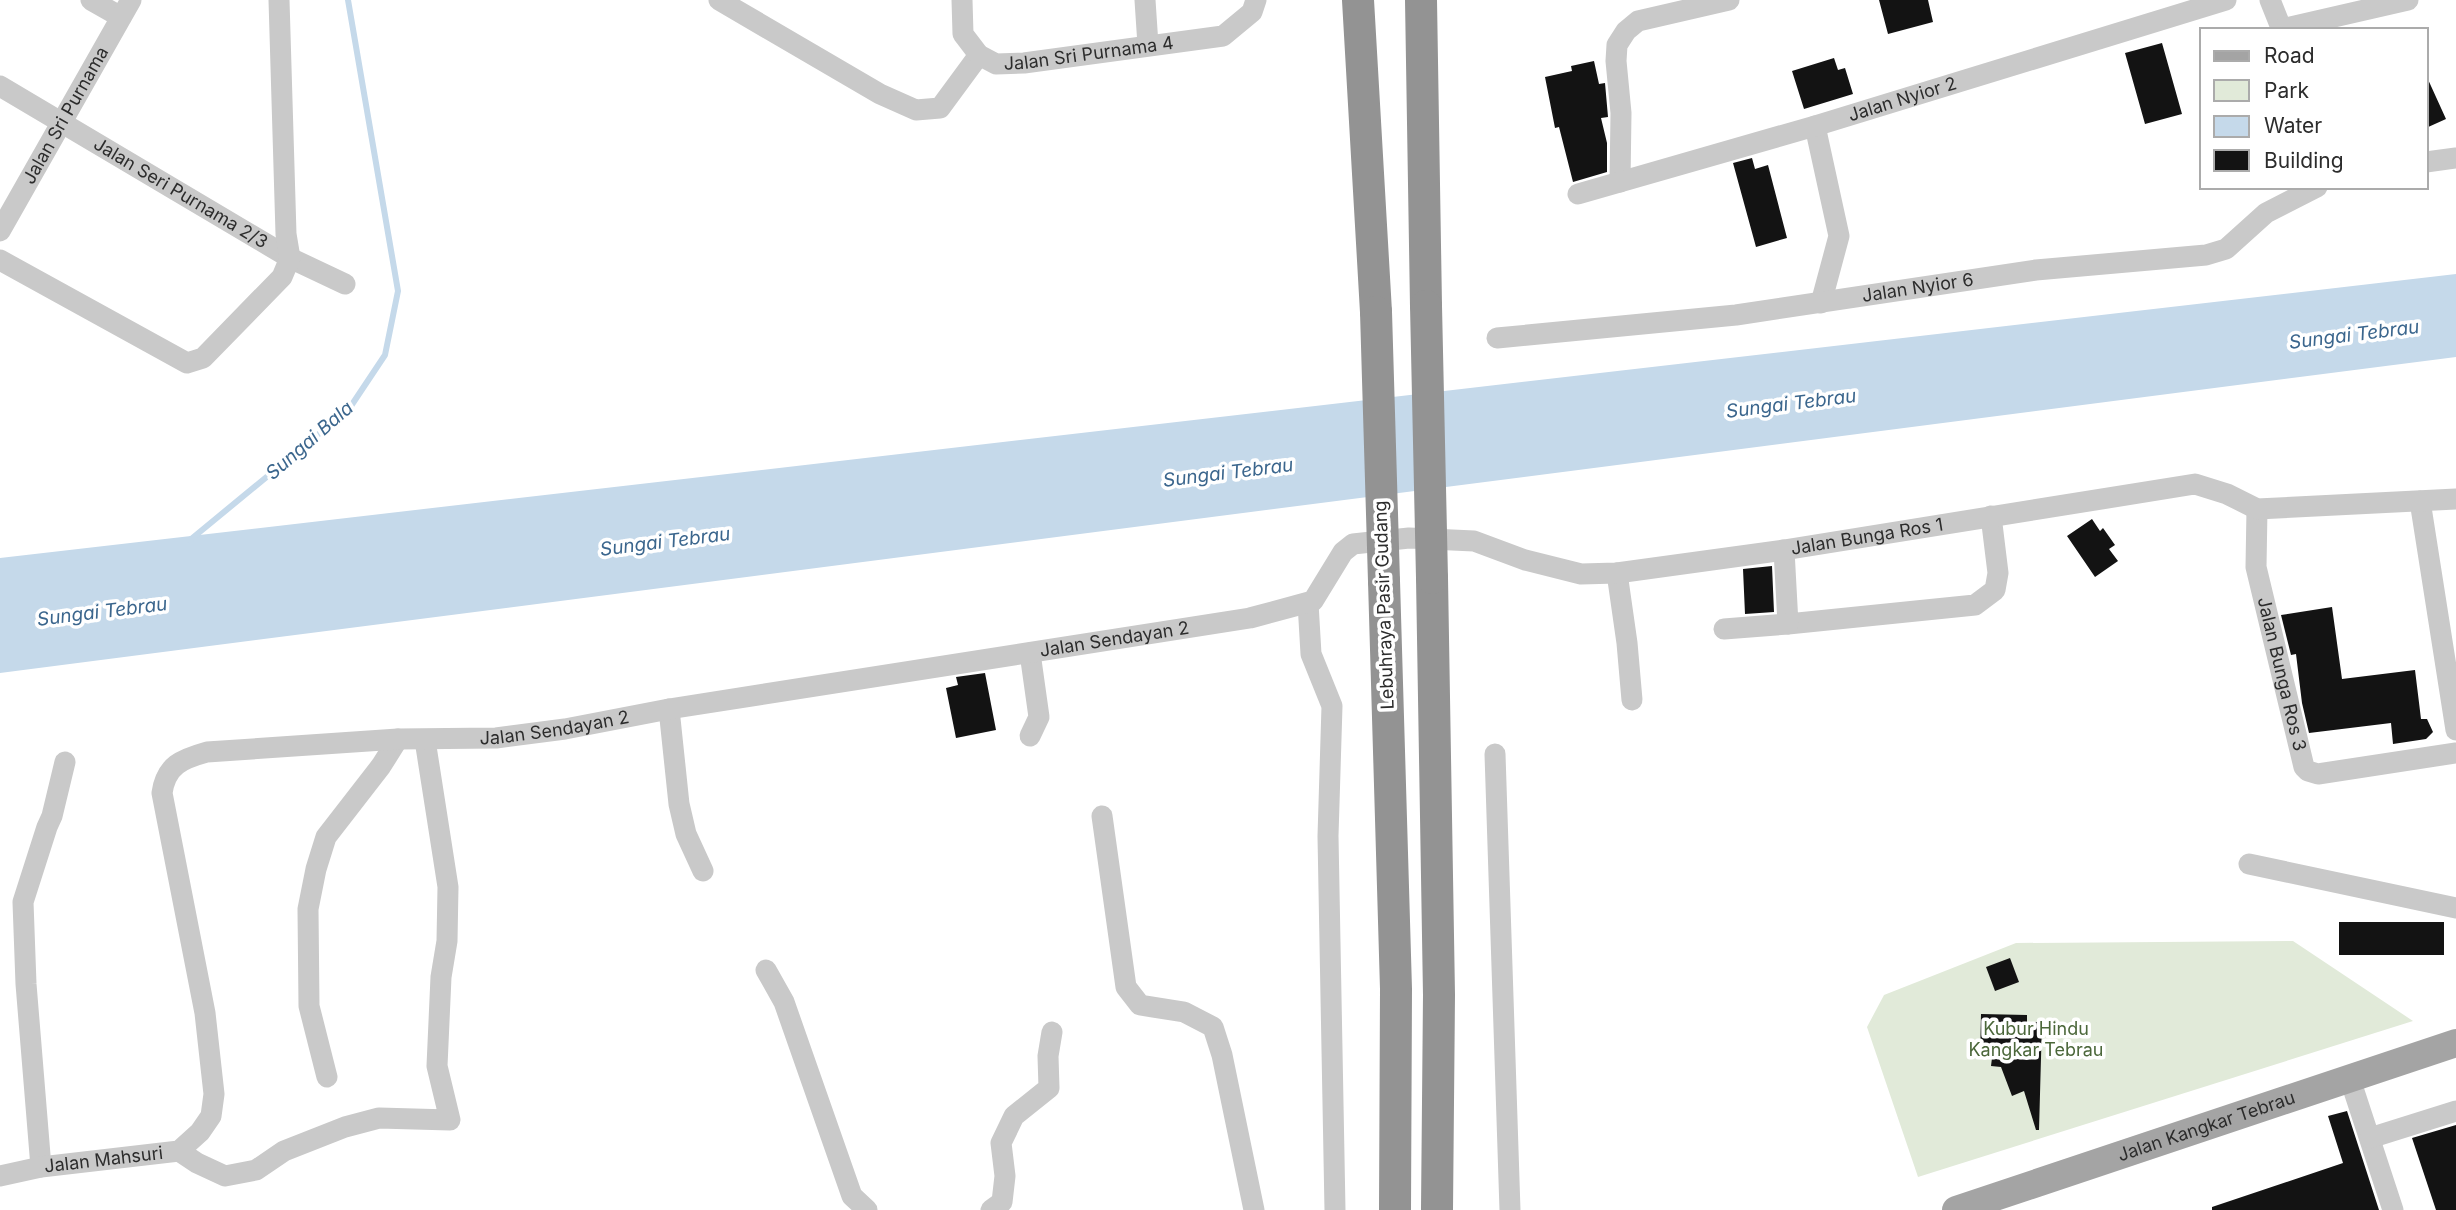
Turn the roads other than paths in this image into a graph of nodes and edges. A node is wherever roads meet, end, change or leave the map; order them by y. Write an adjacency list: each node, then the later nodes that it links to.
1 (91, 0): 13 (street)
2 (279, 0): 27 (street)
3 (719, 0): 17 (street)
4 (961, 0): 17 (street, Jalan Sri Purnama 4)
5 (1145, 0): 16 (street)
6 (1421, 0): 71 (highway, bridge)
7 (1729, 0): 23 (street)
8 (2226, 0): 20 (street, Jalan Nyior 2)
9 (2270, 0): 14 (street)
10 (2408, 0): 15 (street)
11 (1254, 6): 16 (street, Jalan Sri Purnama 4)
12 (1355, 8): 70 (highway, Lebuhraya Pasir Gudang, bridge)
13 (126, 9): 19 (street, Jalan Sri Purnama)
14 (2282, 28)
15 (2286, 28)
16 (1148, 46): 17 (street, Jalan Sri Purnama 4)
17 (978, 55)
18 (0, 86): 19 (street, Jalan Seri Purnama 2/3)
19 (62, 121): 26 (street, Jalan Sri Purnama); 27 (street, Jalan Seri Purnama 2/3)
20 (1815, 126): 23 (street, Jalan Nyior 2); 30 (street)
21 (2456, 158): 22 (street)
22 (2428, 162)
23 (1620, 182): 25 (street, Jalan Nyior 2)
24 (2313, 189): 30 (street, Jalan Nyior 6)
25 (1578, 194)
26 (0, 231)
27 (290, 258): 28 (street); 29 (street, Jalan Seri Purnama 2/3)
28 (0, 260)
29 (345, 284)
30 (1821, 303): 31 (street, Jalan Nyior 6)
31 (1497, 338)
32 (2456, 499): 33 (street, Jalan Bunga Ros 1)
33 (2420, 501): 34 (street, Jalan Bunga Ros 1); 44 (street)
34 (2257, 509): 35 (street, Jalan Bunga Ros 1); 48 (street, Jalan Bunga Ros 3)
35 (1991, 516): 36 (street, Jalan Bunga Ros 1); 39 (street)
36 (1784, 550): 37 (street, Jalan Bunga Ros 1); 39 (street)
37 (1617, 573): 38 (street, Jalan Bunga Ros 1); 42 (street)
38 (1308, 603): 41 (street, Jalan Sendayan 2); 69 (street)
39 (1788, 624): 40 (street)
40 (1724, 629)
41 (1030, 653): 43 (street, Jalan Sendayan 2); 45 (street)
42 (1632, 699)
43 (669, 709): 47 (street, Jalan Sendayan 2); 53 (street)
44 (2456, 730)
45 (1030, 736)
46 (398, 739): 47 (street, Jalan Sendayan 2); 58 (street); 61 (street, Jalan Sendayan 2)
47 (425, 740): 63 (street)
48 (2456, 753)
49 (1495, 754): 72 (street)
50 (65, 762): 64 (street)
51 (1102, 816): 68 (street)
52 (2249, 864): 54 (street)
53 (703, 871)
54 (2456, 908)
55 (766, 970): 66 (street)
56 (1052, 1032): 67 (street)
57 (2456, 1044): 59 (main road, Jalan Kangkar Tebrau)
58 (327, 1077)
59 (2350, 1079): 62 (street); 73 (main road, Jalan Kangkar Tebrau)
60 (2456, 1111): 62 (street)
61 (200, 1132): 63 (street, Jalan Mahsuri)
62 (2370, 1138): 74 (street)
63 (179, 1151): 64 (street, Jalan Mahsuri)
64 (41, 1167): 65 (street, Jalan Mahsuri)
65 (0, 1176)
66 (867, 1210)
67 (991, 1210)
68 (1254, 1210)
69 (1335, 1210)
70 (1395, 1210)
71 (1437, 1210)
72 (1510, 1210)
73 (1956, 1210)
74 (2393, 1210)

